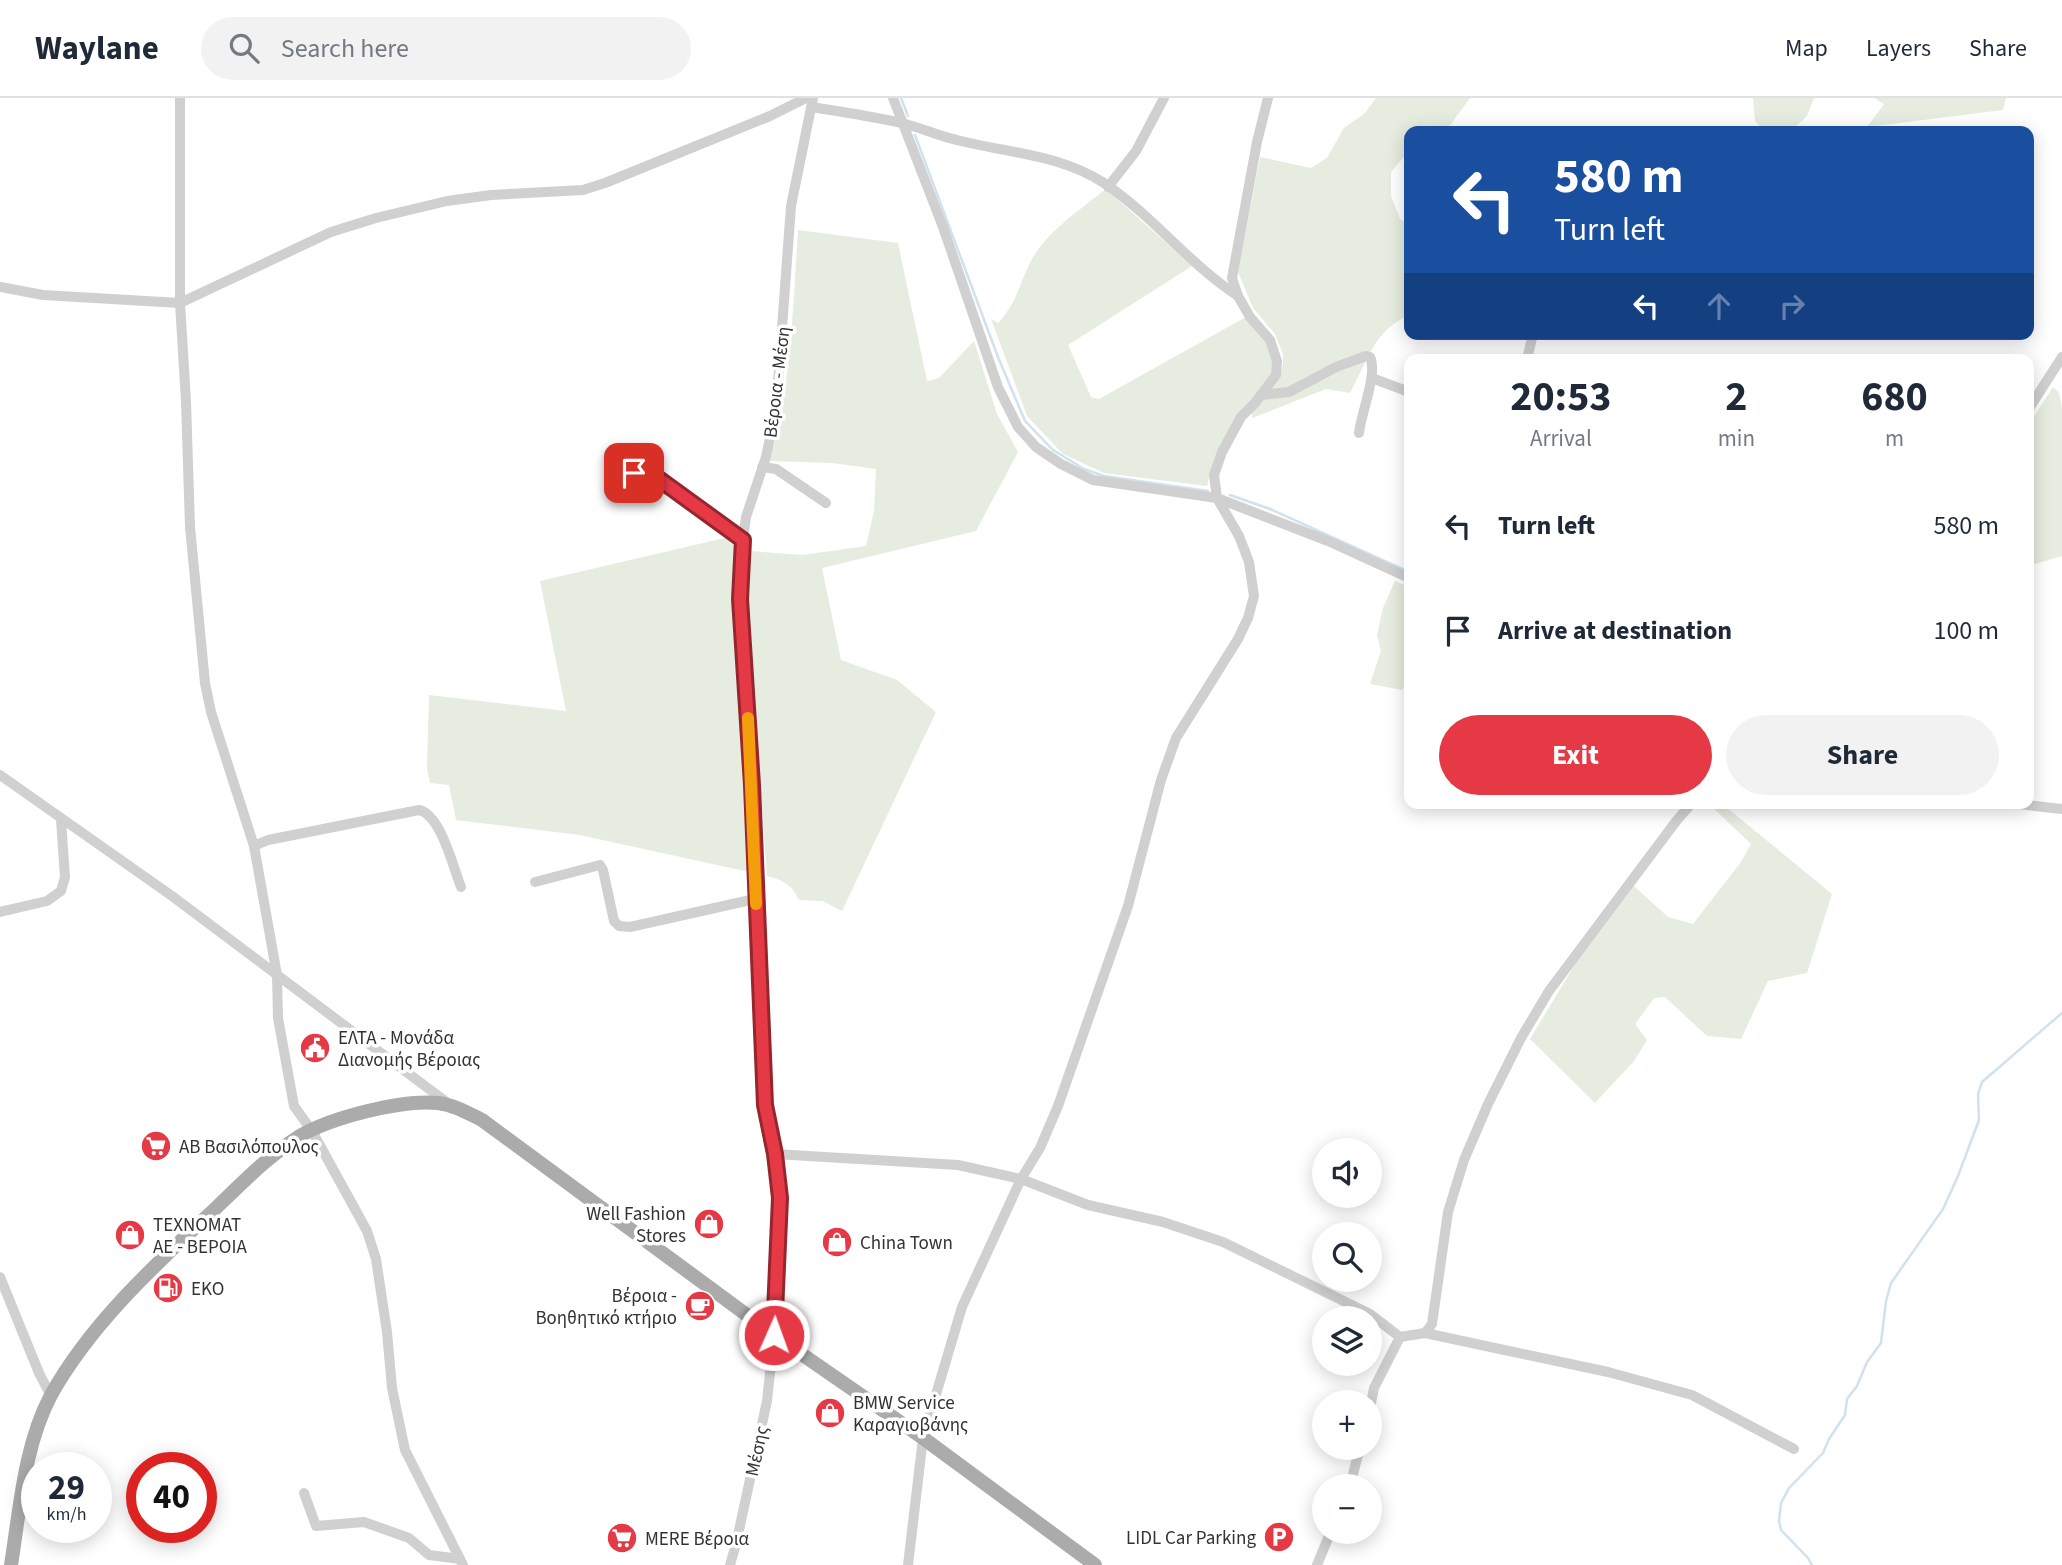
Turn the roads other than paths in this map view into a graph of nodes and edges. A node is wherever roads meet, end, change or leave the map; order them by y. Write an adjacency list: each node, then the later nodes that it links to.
1 (180, 98): 10 (street)
2 (893, 98): 6 (street)
3 (1164, 98): 7 (street)
4 (1268, 98): 9 (street)
5 (810, 101): 6 (street); 10 (street); 17 (street, Βέροια - Μέση)
6 (903, 123): 7 (street); 19 (street)
7 (1108, 187): 9 (street)
8 (0, 287): 10 (street)
9 (1238, 296): 14 (street)
10 (180, 303): 28 (street)
11 (2062, 358): 15 (street)
12 (1372, 378): 13 (street); 14 (street); 16 (street)
13 (1404, 390)
14 (1261, 395): 19 (street)
15 (2034, 401)
16 (1359, 433)
17 (762, 467): 20 (street); 21 (street, Βέροια - Μέση)
18 (634, 473): 21 (street)
19 (1216, 498): 22 (street); 37 (street)
20 (826, 503)
21 (743, 540): 31 (street, Βέροια - Μέση)
22 (1404, 576)
23 (0, 775): 27 (street)
24 (2034, 806): 26 (street)
25 (1687, 809): 39 (street)
26 (2062, 809)
27 (61, 820): 32 (street); 33 (street)
28 (254, 846): 30 (street); 33 (street)
29 (535, 882): 31 (street)
30 (461, 887)
31 (755, 899): 36 (street, Βέροια - Μέση)
32 (0, 912)
33 (277, 975): 34 (street); 35 (street)
34 (451, 1106): 35 (main road); 40 (main road)
35 (312, 1131): 43 (main road); 48 (street)
36 (775, 1154): 37 (street); 40 (street, Βέροια - Μέση)
37 (1021, 1179): 41 (street); 44 (street)
38 (0, 1277): 43 (street)
39 (1425, 1333): 41 (street); 45 (street)
40 (774, 1335): 44 (main road); 50 (street, Μέσης)
41 (1400, 1337): 42 (street)
42 (1374, 1390)
43 (51, 1396): 49 (main road)
44 (923, 1438): 51 (street); 52 (main road)
45 (1794, 1449)
46 (304, 1493): 48 (street)
47 (1326, 1544): 53 (street)
48 (461, 1562)
49 (11, 1565)
50 (730, 1565)
51 (908, 1565)
52 (1095, 1565)
53 (1317, 1565)

